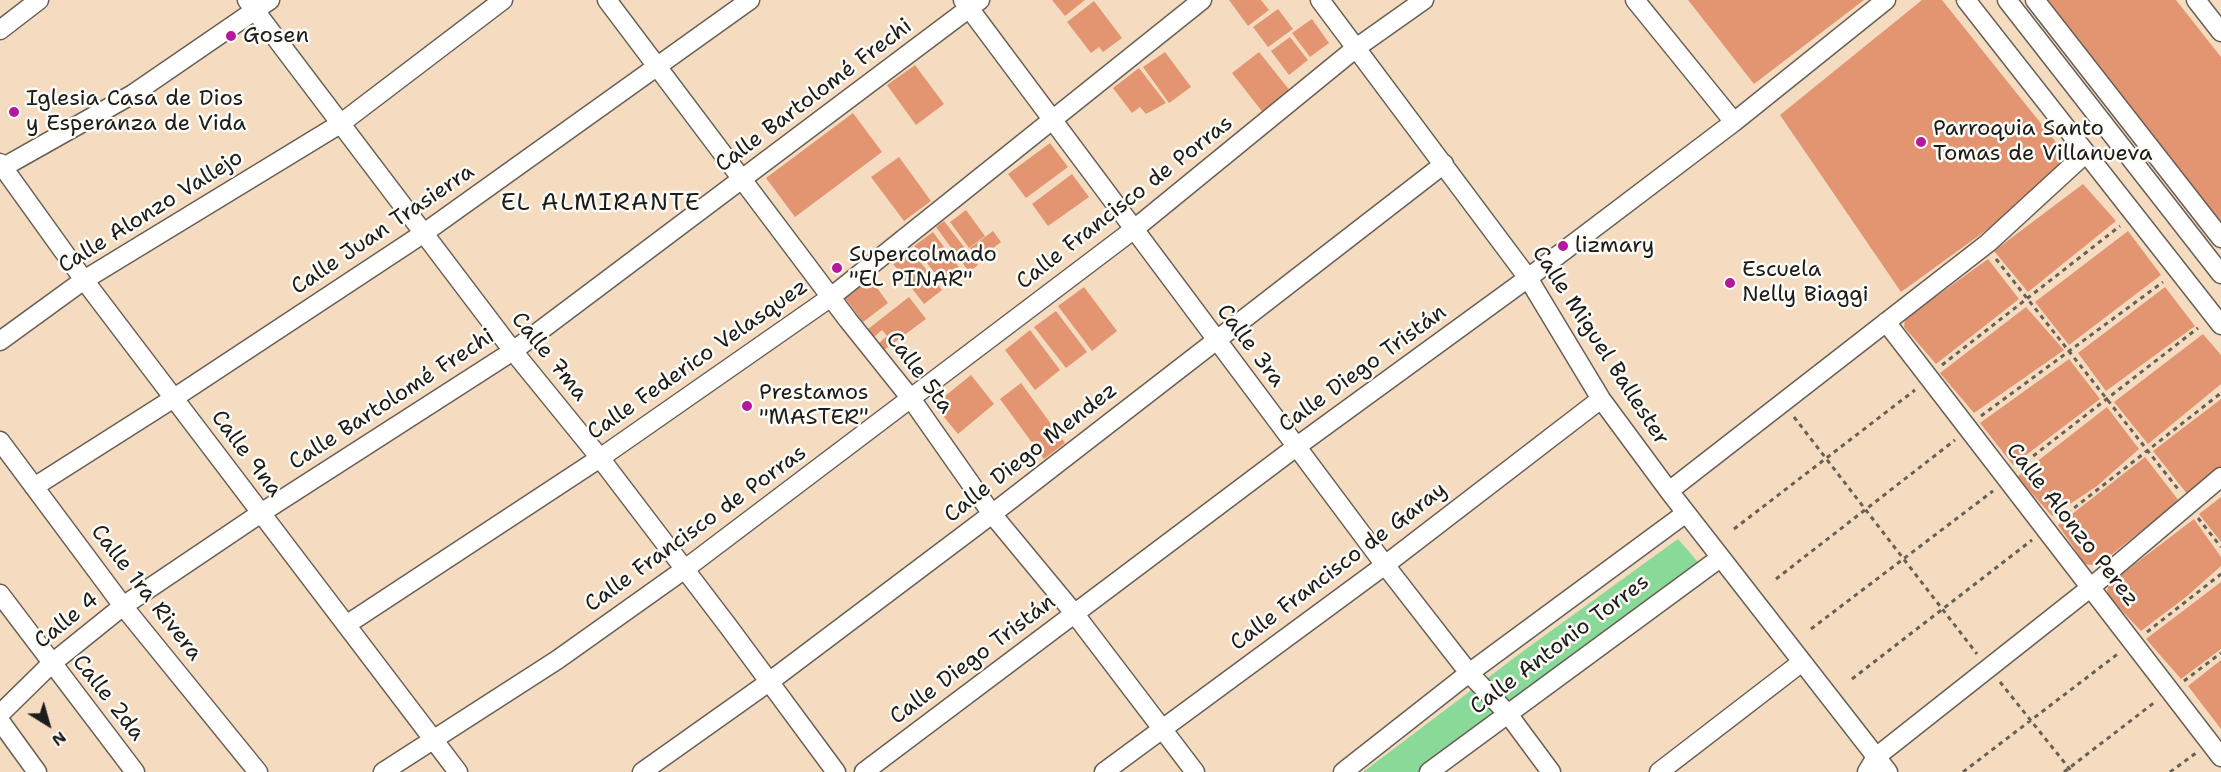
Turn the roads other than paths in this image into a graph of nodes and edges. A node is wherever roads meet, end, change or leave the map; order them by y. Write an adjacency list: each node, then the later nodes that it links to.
1 (39, 0): 17 (street)
2 (270, 0): 16 (street)
3 (503, 0): 23 (street, Calle Alonzo Vallejo)
4 (607, 0): 20 (street, Calle 5ta)
5 (750, 0): 20 (street, Calle Juan Trasierra)
6 (1202, 0): 21 (street, Calle Federico Velasquez)
7 (1320, 0): 19 (street, Calle Miguel Ballester)
8 (1424, 0): 19 (street, Calle Francisco de Porras)
9 (1635, 0): 22 (street)
10 (1886, 0): 22 (street, Calle Diego Tristán)
11 (1966, 0): 24 (street)
12 (2007, 0): 31 (street)
13 (2035, 0): 30 (street)
14 (2196, 0): 18 (street)
15 (971, 3): 21 (street, Calle 3ra); 27 (street, Calle Bartolomé Frechi)
16 (251, 5): 23 (street, Calle 7ma); 26 (street)
17 (0, 30)
18 (2221, 32)
19 (1356, 48): 25 (street, Calle Miguel Ballester); 28 (street, Calle Francisco de Porras)
20 (658, 67): 27 (street, Calle 5ta); 29 (street, Calle Juan Trasierra)
21 (1050, 119): 28 (street, Calle 3ra); 34 (street, Calle Federico Velasquez)
22 (1734, 122): 32 (street, Calle Diego Tristán)
23 (340, 124): 29 (street, Calle 7ma); 33 (street, Calle Alonzo Vallejo)
24 (2085, 153): 35 (street); 36 (street)
25 (1444, 164): 32 (street, Calle Miguel Ballester); 37 (street, Calle Diego Mendez)
26 (1, 166): 33 (street, Calle 9na)
27 (744, 179): 34 (street, Calle 5ta); 39 (street, Calle Bartolomé Frechi)
28 (1133, 230): 37 (street, Calle 3ra); 42 (street, Calle Francisco de Porras)
29 (424, 233): 39 (street, Calle 7ma); 40 (street, Calle Juan Trasierra)
30 (2221, 238)
31 (2221, 274)
32 (1528, 278): 41 (street, Calle Miguel Ballester); 44 (street, Calle Diego Tristán)
33 (84, 280): 38 (street, Calle Alonzo Vallejo); 40 (street, Calle 9na)
34 (831, 297): 42 (street, Calle 5ta); 45 (street, Calle Federico Velasquez)
35 (1886, 322): 48 (street); 55 (street, Calle Alonzo Perez)
36 (2221, 325)
37 (1216, 340): 44 (street, Calle 3ra); 51 (street, Calle Diego Mendez)
38 (0, 341)
39 (513, 351): 45 (street, Calle 7ma); 49 (street, Calle Bartolomé Frechi)
40 (174, 398): 47 (street, Calle Juan Trasierra); 49 (street, Calle 9na)
41 (1601, 399): 48 (street, Calle Miguel Ballester); 53 (street, Calle Francisco de Garay)
42 (912, 400): 51 (street, Calle 5ta); 54 (street, Calle Francisco de Porras)
43 (0, 441): 47 (street, Calle 1ra Rivera)
44 (1296, 447): 53 (street, Calle 3ra); 58 (street, Calle Diego Tristán)
45 (600, 458): 54 (street, Calle 7ma); 59 (street, Calle Federico Velasquez)
46 (2221, 477): 55 (street)
47 (34, 487): 57 (street, Calle 1ra Rivera)
48 (1669, 491): 50 (street, Calle Miguel Ballester)
49 (261, 513): 57 (street, Calle 4); 59 (street, Calle 9na)
50 (1686, 513): 52 (street, Calle Miguel Ballester); 62 (street)
51 (992, 514): 58 (street, Calle 5ta); 63 (street, Calle Diego Mendez)
52 (1720, 558): 60 (street, Calle Miguel Ballester); 65 (street, Calle Antonio Torres)
53 (1385, 565): 62 (street, Calle 3ra); 67 (street, Calle Francisco de Garay)
54 (685, 569): 63 (street, Calle 7ma); 68 (street, Calle Francisco de Porras)
55 (2090, 588): 69 (street, Calle Alonzo Perez); 70 (street)
56 (0, 594): 61 (street, Calle 2da)
57 (123, 606): 61 (street, Calle 4); 73 (street, Calle 1ra Rivera)
58 (1074, 614): 67 (street, Calle 5ta); 78 (street, Calle Diego Tristán)
59 (346, 625): 68 (street, Calle 9na)
60 (1802, 662): 70 (street, Calle Miguel Ballester); 84 (street)
61 (51, 664): 64 (street, Calle 4); 72 (street, Calle 2da)
62 (1469, 673): 65 (street, Calle 3ra); 81 (street)
63 (769, 682): 76 (street, Calle Diego Mendez); 77 (street, Calle 7ma)
64 (0, 714)
65 (1509, 714): 82 (street, Calle Antonio Torres); 83 (street, Calle 3ra)
66 (0, 721): 71 (street)
67 (1162, 728): 79 (street, Calle Francisco de Garay); 80 (street, Calle 5ta)
68 (433, 739): 74 (street, Calle Francisco de Porras); 75 (street, Calle 9na)
69 (2221, 757)
70 (1872, 765): 85 (street, Calle Miguel Ballester)
71 (37, 772)
72 (135, 772)
73 (258, 772)
74 (383, 772)
75 (458, 772)
76 (642, 772)
77 (836, 772)
78 (864, 772)
79 (1104, 772)
80 (1195, 772)
81 (1343, 772)
82 (1429, 772)
83 (1551, 772)
84 (1659, 772)
85 (1888, 772)

